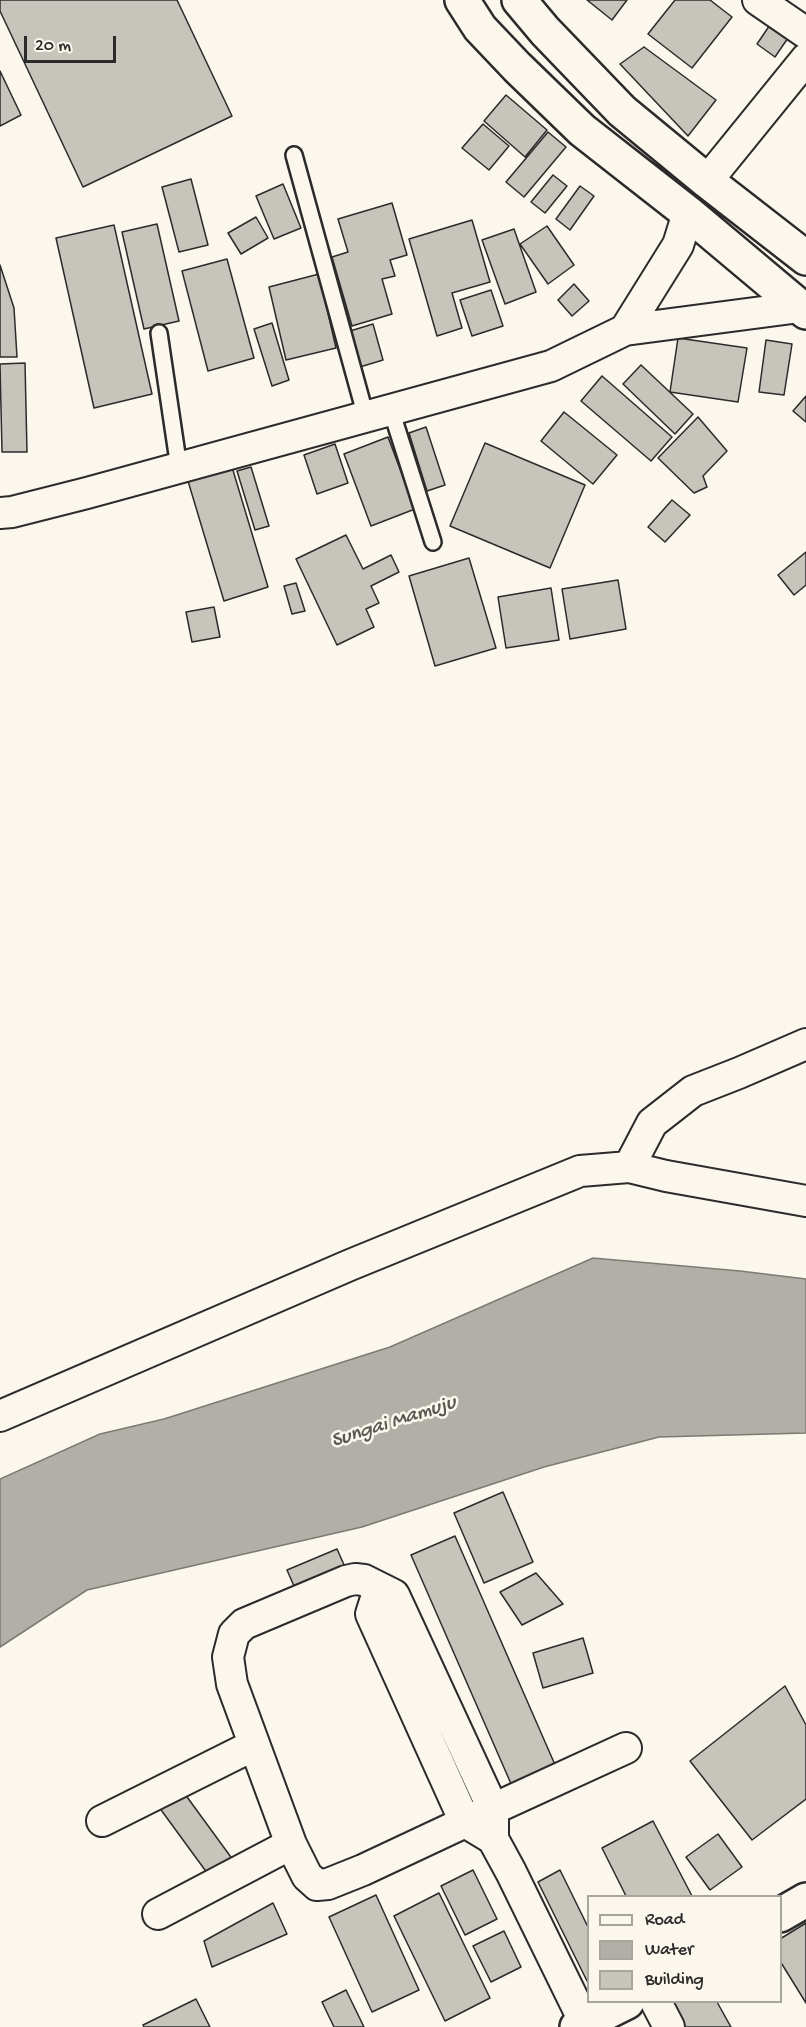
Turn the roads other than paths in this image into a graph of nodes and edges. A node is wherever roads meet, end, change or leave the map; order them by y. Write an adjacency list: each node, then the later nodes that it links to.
1 (462, 0): 7 (highway)
2 (519, 0): 4 (highway)
3 (758, 0): 5 (street)
4 (545, 31): 7 (highway); 9 (highway)
5 (806, 33)
6 (806, 59): 9 (street)
7 (516, 67): 10 (highway)
8 (294, 155): 15 (lane)
9 (707, 181): 10 (highway); 11 (highway)
10 (688, 213): 12 (highway); 13 (street)
11 (806, 258)
12 (803, 309): 13 (street)
13 (625, 330): 15 (street)
14 (159, 333): 16 (lane)
15 (379, 413): 16 (street); 18 (lane)
16 (179, 468): 17 (street)
17 (0, 513)
18 (433, 542)
19 (806, 1044): 20 (street)
20 (629, 1167): 21 (street); 22 (street)
21 (806, 1201)
22 (0, 1416)
23 (379, 1589): 24 (street); 26 (street); 28 (street)
24 (254, 1745): 27 (street); 30 (street)
25 (626, 1748): 26 (street)
26 (493, 1809): 28 (street); 29 (street)
27 (102, 1821)
28 (465, 1822): 29 (street); 30 (street)
29 (493, 1839): 36 (street)
30 (291, 1844): 32 (street)
31 (806, 1900): 33 (highway)
32 (158, 1914)
33 (782, 1914)
34 (623, 2003): 36 (highway)
35 (657, 2003): 37 (street)
36 (581, 2025)
37 (669, 2027)

